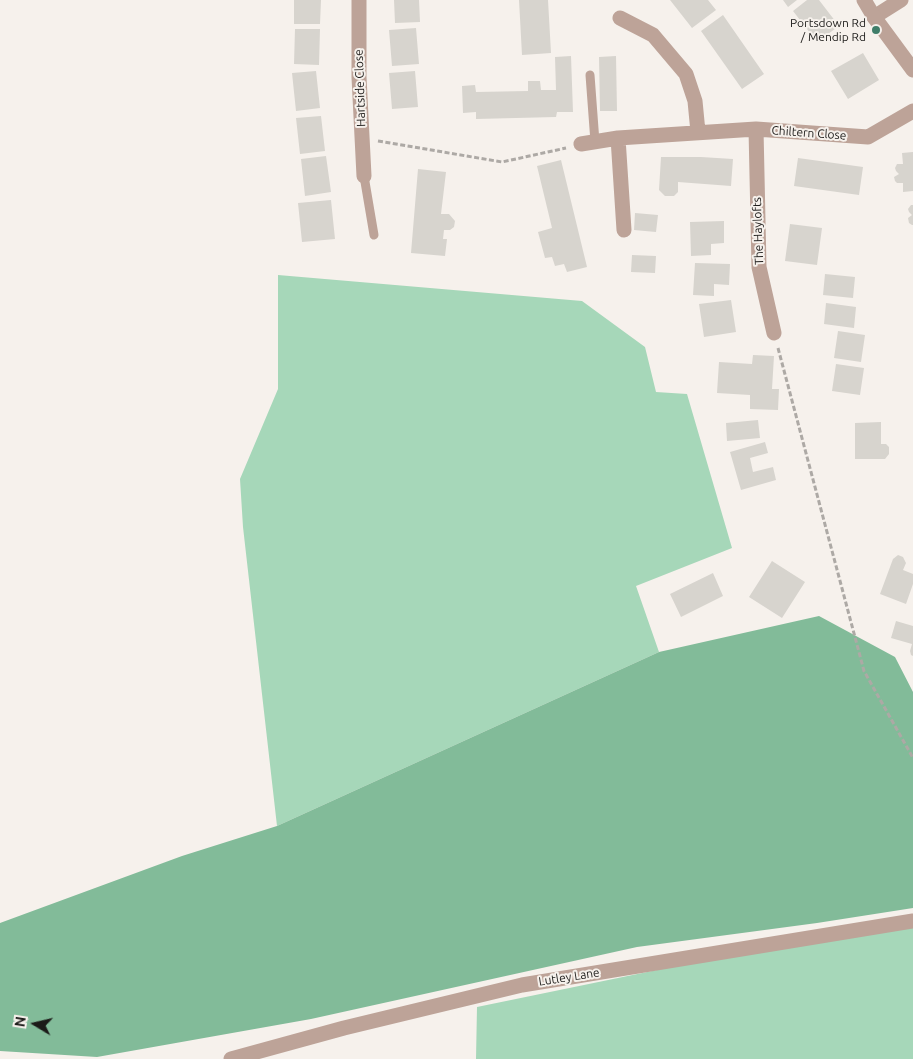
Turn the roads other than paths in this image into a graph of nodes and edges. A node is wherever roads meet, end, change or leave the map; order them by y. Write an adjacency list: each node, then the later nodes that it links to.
1 (358, 0): 13 (street, Hartside Close)
2 (864, 0): 4 (street)
3 (901, 0): 4 (street)
4 (874, 17): 6 (street)
5 (620, 18): 10 (street)
6 (913, 70)
7 (590, 75): 12 (lane)
8 (913, 111): 9 (street, Chiltern Close)
9 (756, 129): 10 (street, Chiltern Close); 16 (street, The Haylofts)
10 (698, 132): 11 (street, Chiltern Close)
11 (618, 138): 12 (street, Chiltern Close); 14 (street)
12 (588, 143)
13 (364, 176): 15 (lane)
14 (624, 230)
15 (374, 234)
16 (774, 333)
17 (913, 921): 18 (street, Lutley Lane)
18 (231, 1059)

